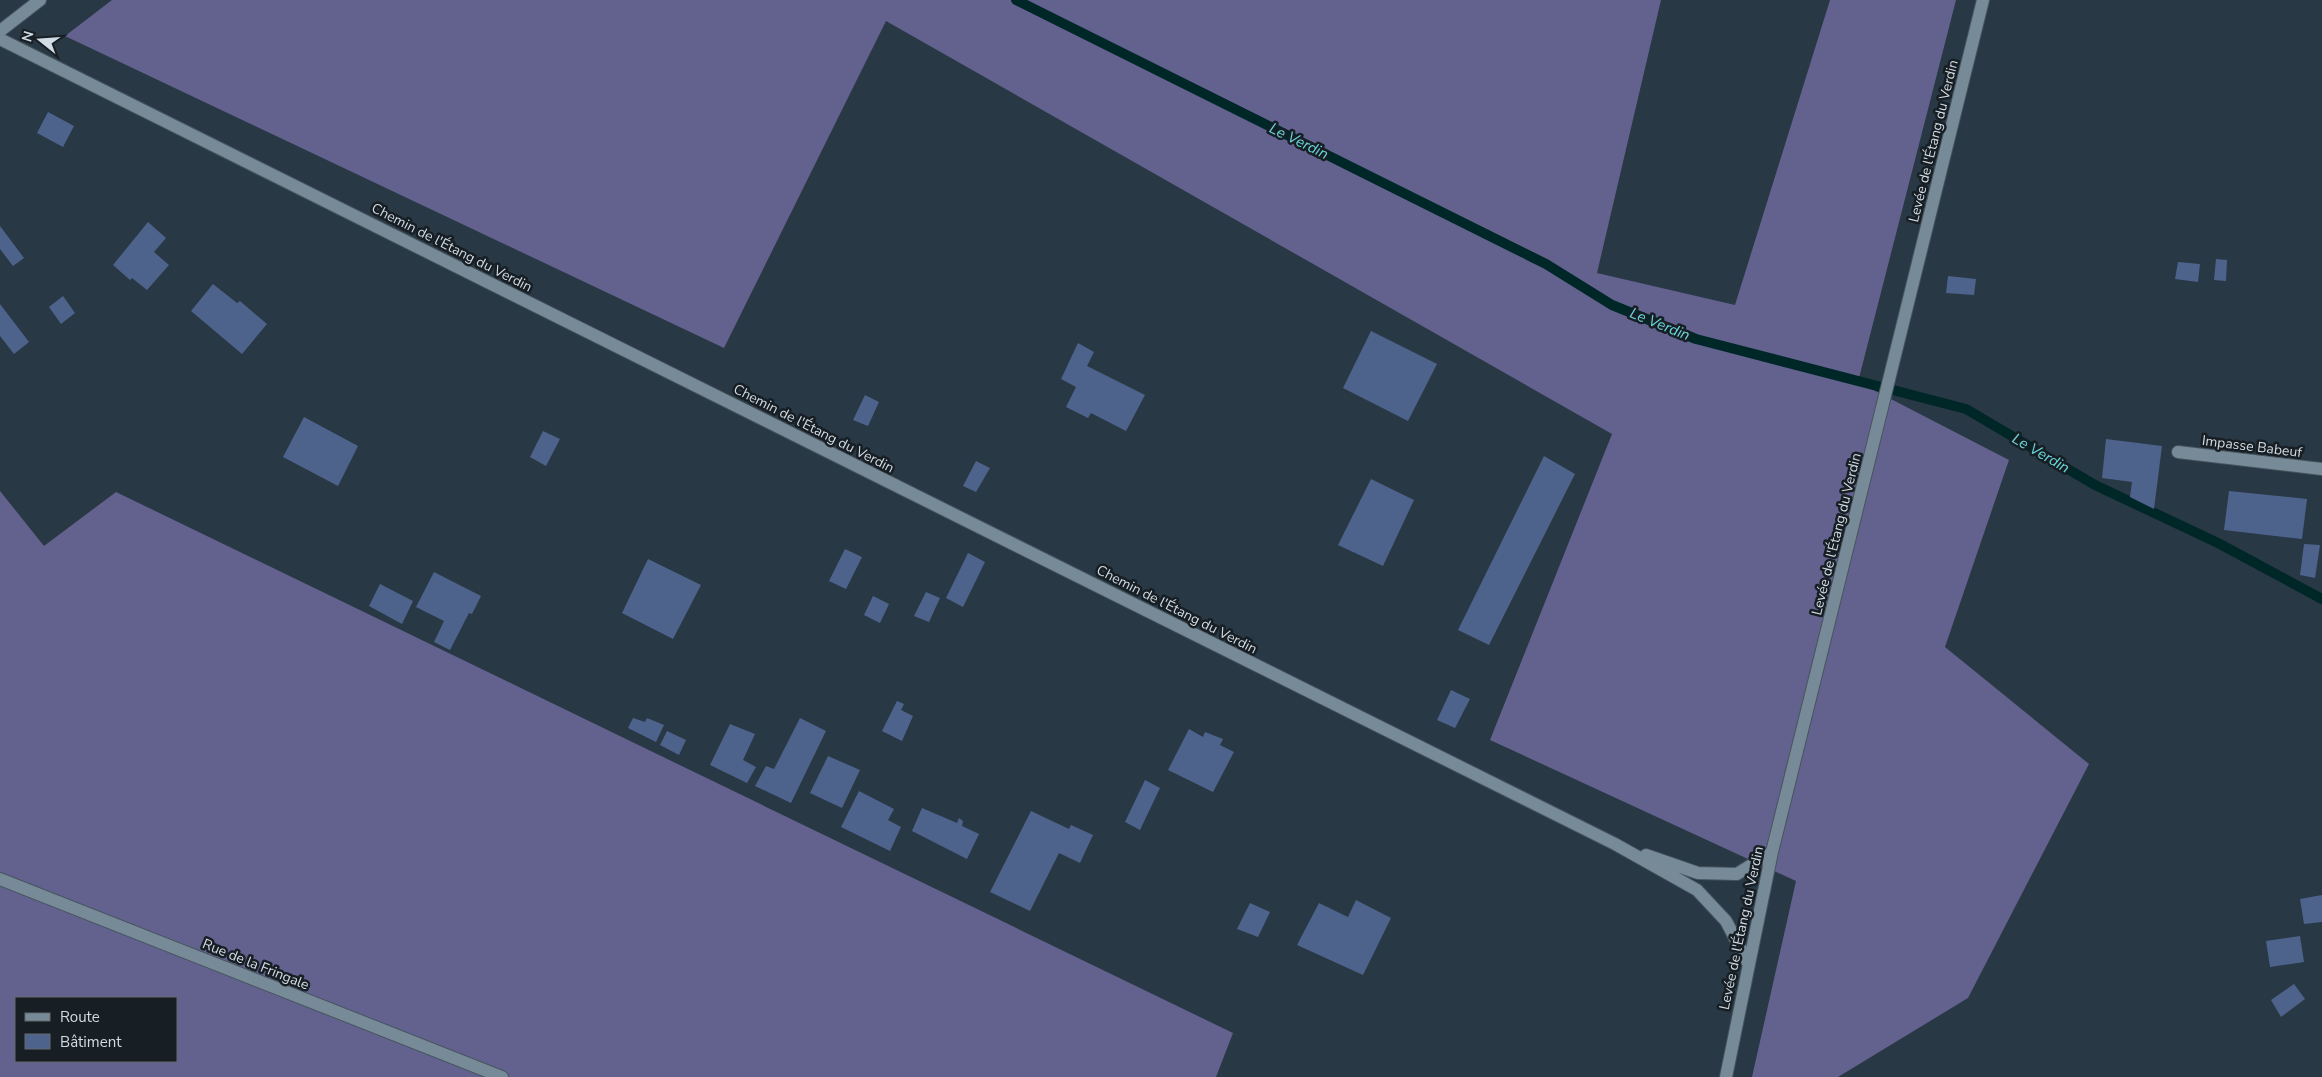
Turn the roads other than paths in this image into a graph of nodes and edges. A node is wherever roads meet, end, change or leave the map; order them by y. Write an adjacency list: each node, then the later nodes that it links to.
1 (40, 0): 3 (street)
2 (1983, 0): 8 (street, Levée de l'Étang du Verdin)
3 (0, 31)
4 (0, 39): 7 (street, Chemin de l'Étang du Verdin)
5 (2178, 452): 6 (street, Impasse Babeuf)
6 (2322, 469)
7 (1616, 844): 8 (street, Chemin de l'Étang du Verdin); 10 (street, Chemin de l'Étang du Verdin)
8 (1772, 852): 10 (street, Levée de l'Étang du Verdin)
9 (0, 879): 11 (street, Rue de la Fringale)
10 (1748, 963): 12 (street, Levée de l'Étang du Verdin)
11 (502, 1077)
12 (1726, 1077)

